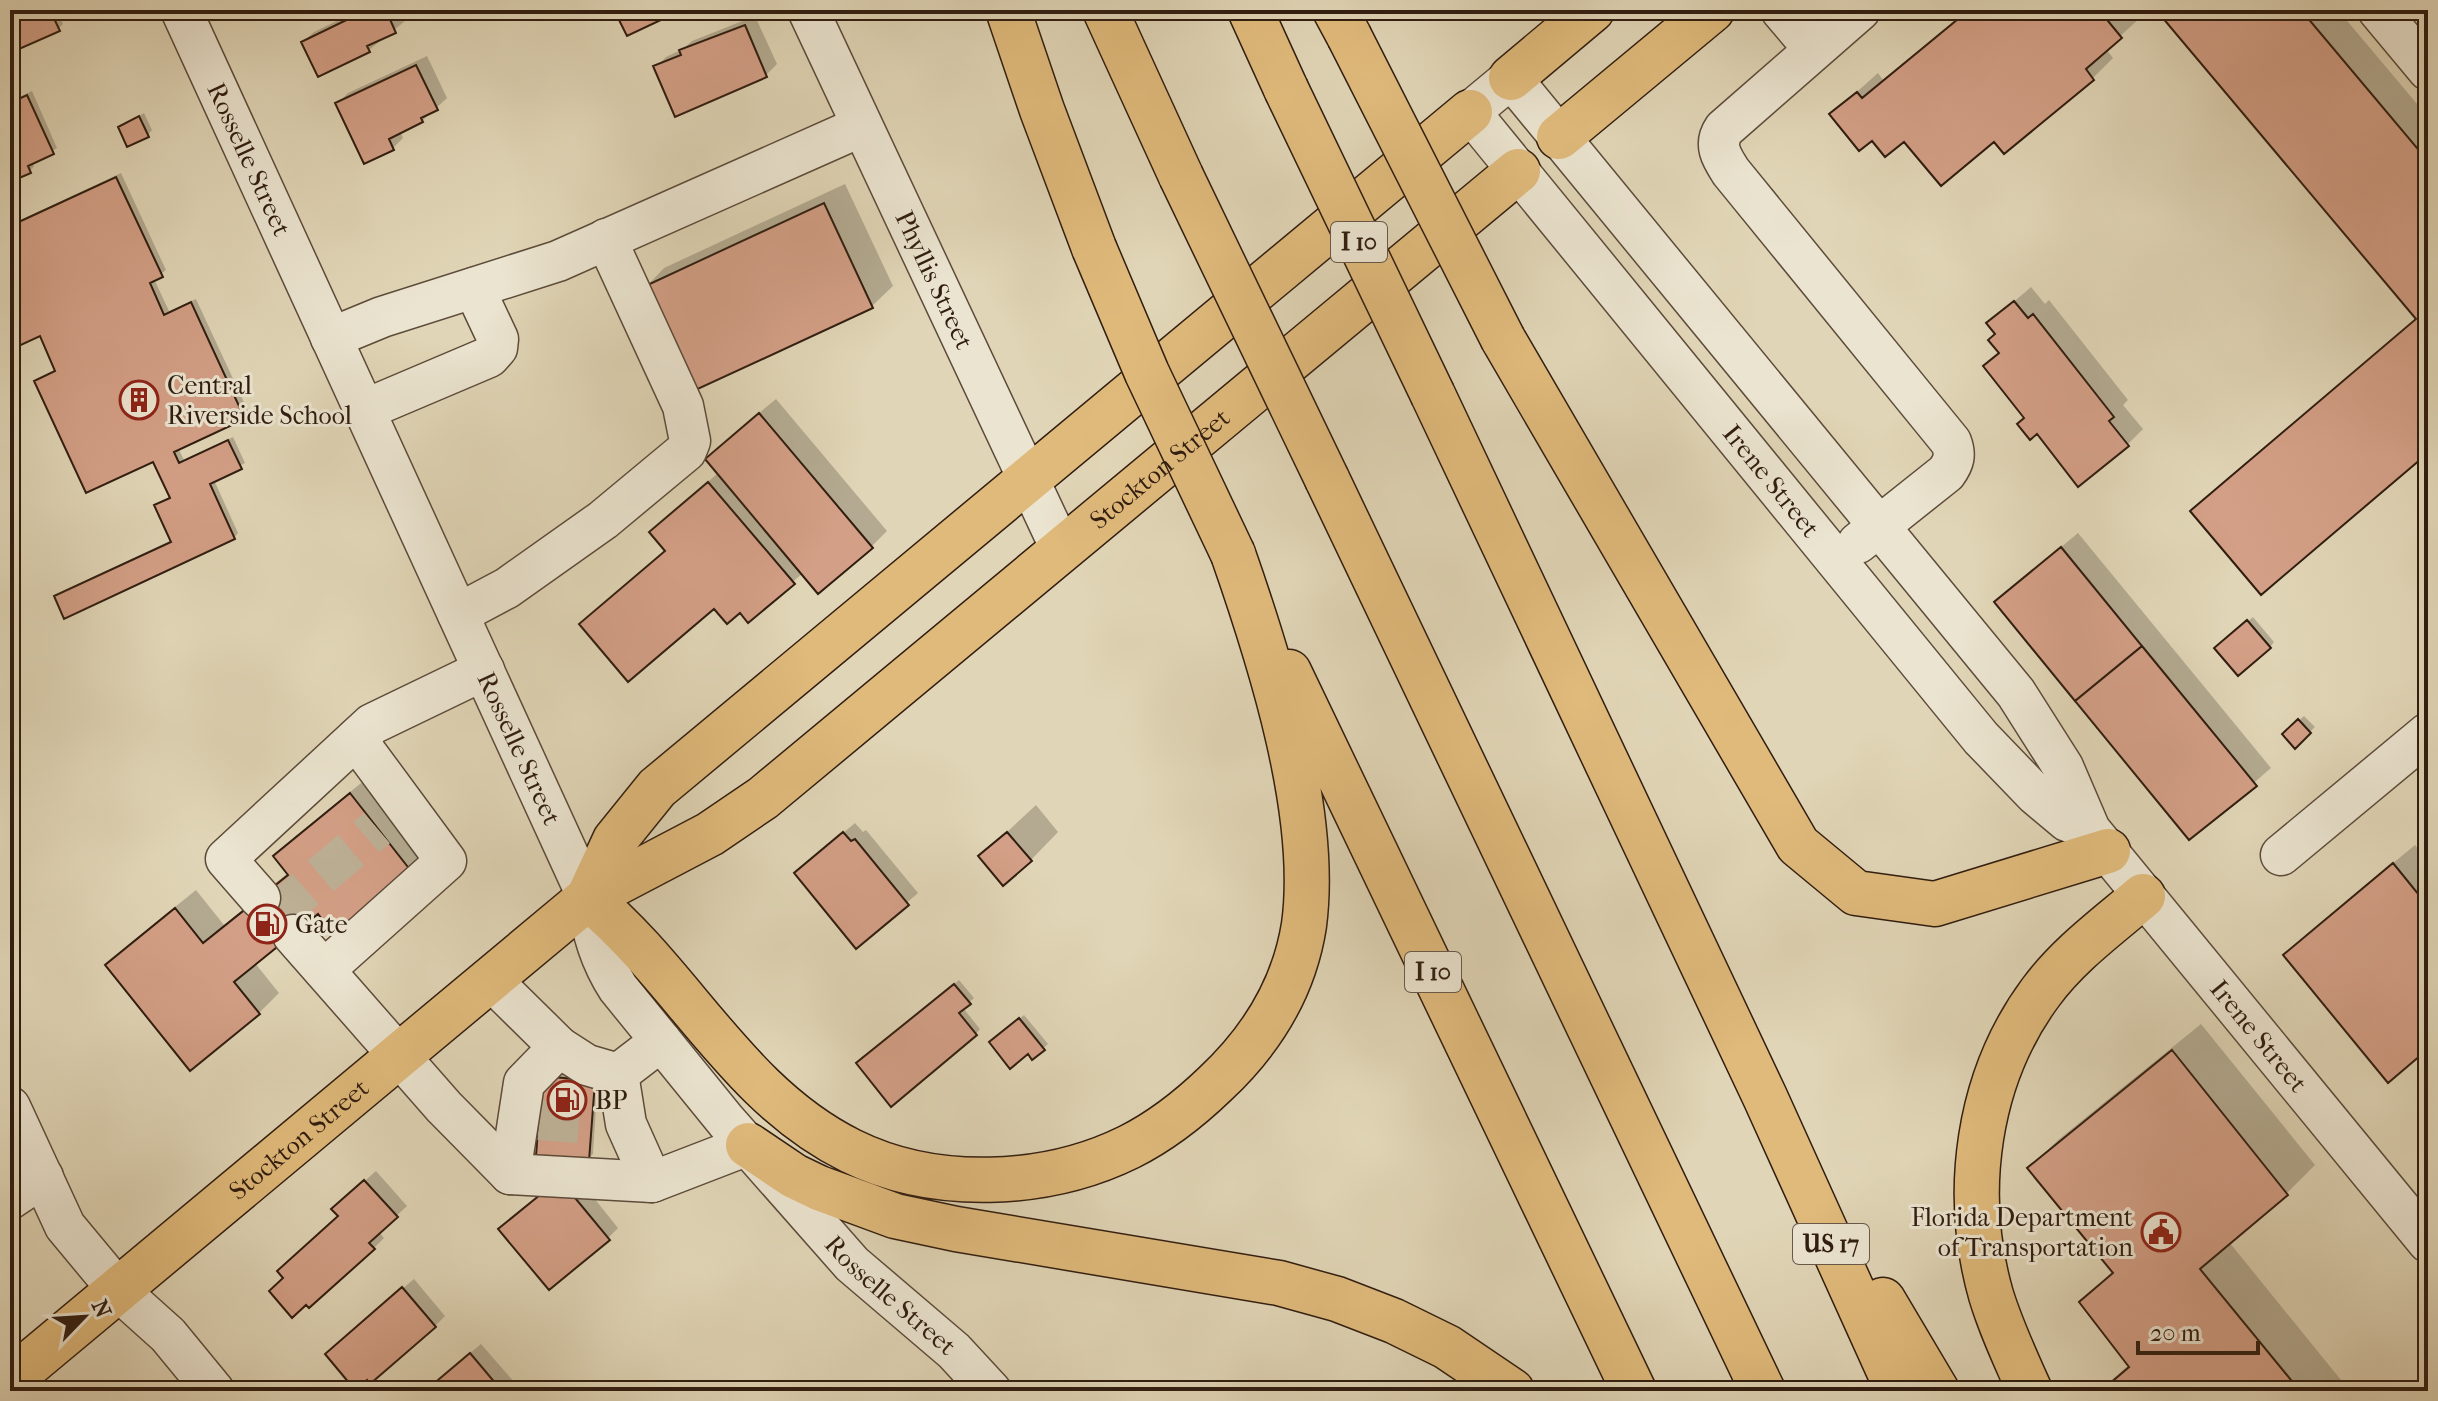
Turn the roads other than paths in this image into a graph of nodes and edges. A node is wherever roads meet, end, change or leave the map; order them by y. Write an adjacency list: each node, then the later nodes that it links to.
1 (181, 10): 21 (street, Rosselle Street)
2 (808, 10): 16 (street, Phyllis Street)
3 (1008, 10): 26 (main road, I 10, bridge)
4 (1105, 10): 58 (main road, bridge)
5 (1250, 10): 44 (main road, I 10, bridge)
6 (1592, 10): 14 (main road, Stockton Street)
7 (1712, 10): 17 (main road, Stockton Street)
8 (1781, 10): 12 (street)
9 (1860, 10): 12 (street)
10 (2378, 10): 13 (street)
11 (1342, 23): 32 (main road, bridge)
12 (1814, 49): 24 (street)
13 (2428, 70)
14 (1511, 78): 15 (street, Stockton Street); 17 (street, Irene Street)
15 (1470, 112): 18 (street, Irene Street); 23 (main road, Stockton Street)
16 (862, 126): 19 (street); 23 (street, Phyllis Street)
17 (1559, 137): 18 (street, Stockton Street); 24 (street, Irene Street)
18 (1518, 171): 25 (main road, Stockton Street); 27 (street, Irene Street)
19 (606, 239): 20 (street); 28 (street)
20 (474, 288): 21 (street); 22 (street)
21 (331, 338): 22 (street, Rosselle Street)
22 (364, 410): 28 (street, Rosselle Street)
23 (1027, 481): 25 (street, Phyllis Street); 36 (main road, Stockton Street)
24 (1879, 526): 27 (street); 32 (street, Irene Street)
25 (1062, 551): 36 (main road, Stockton Street)
26 (1233, 554): 36 (main road); 57 (main road, I 10)
27 (1836, 561): 32 (street, Irene Street)
28 (458, 614): 29 (street, Rosselle Street)
29 (484, 670): 31 (street); 36 (street, Rosselle Street)
30 (2428, 733): 33 (street)
31 (356, 739): 35 (street); 38 (street)
32 (2099, 841): 34 (street, Irene Street)
33 (2281, 855)
34 (2143, 896): 51 (street, Irene Street); 62 (main road)
35 (260, 898)
36 (588, 898): 39 (main road, Stockton Street); 40 (street, Rosselle Street)
37 (293, 935): 38 (street)
38 (324, 970): 42 (street)
39 (491, 980): 41 (street); 42 (main road, Stockton Street)
40 (661, 1041): 43 (street); 46 (street, Rosselle Street)
41 (559, 1047): 43 (street); 47 (street)
42 (399, 1056): 47 (street); 52 (main road, Stockton Street)
43 (618, 1074): 49 (street)
44 (1765, 1097): 59 (main road, US 17); 60 (main road); 61 (main road)
45 (10, 1107): 48 (street)
46 (748, 1145): 49 (street); 55 (street, Rosselle Street); 56 (main road)
47 (510, 1174): 49 (street)
48 (43, 1177): 50 (street); 52 (street)
49 (652, 1182)
50 (10, 1199)
51 (2428, 1242)
52 (119, 1291): 53 (main road, Stockton Street); 54 (street)
53 (10, 1380)
54 (214, 1391)
55 (991, 1391)
56 (1512, 1391)
57 (1634, 1391)
58 (1763, 1391)
59 (1898, 1391)
60 (1911, 1391)
61 (1937, 1391)
62 (2030, 1391)

